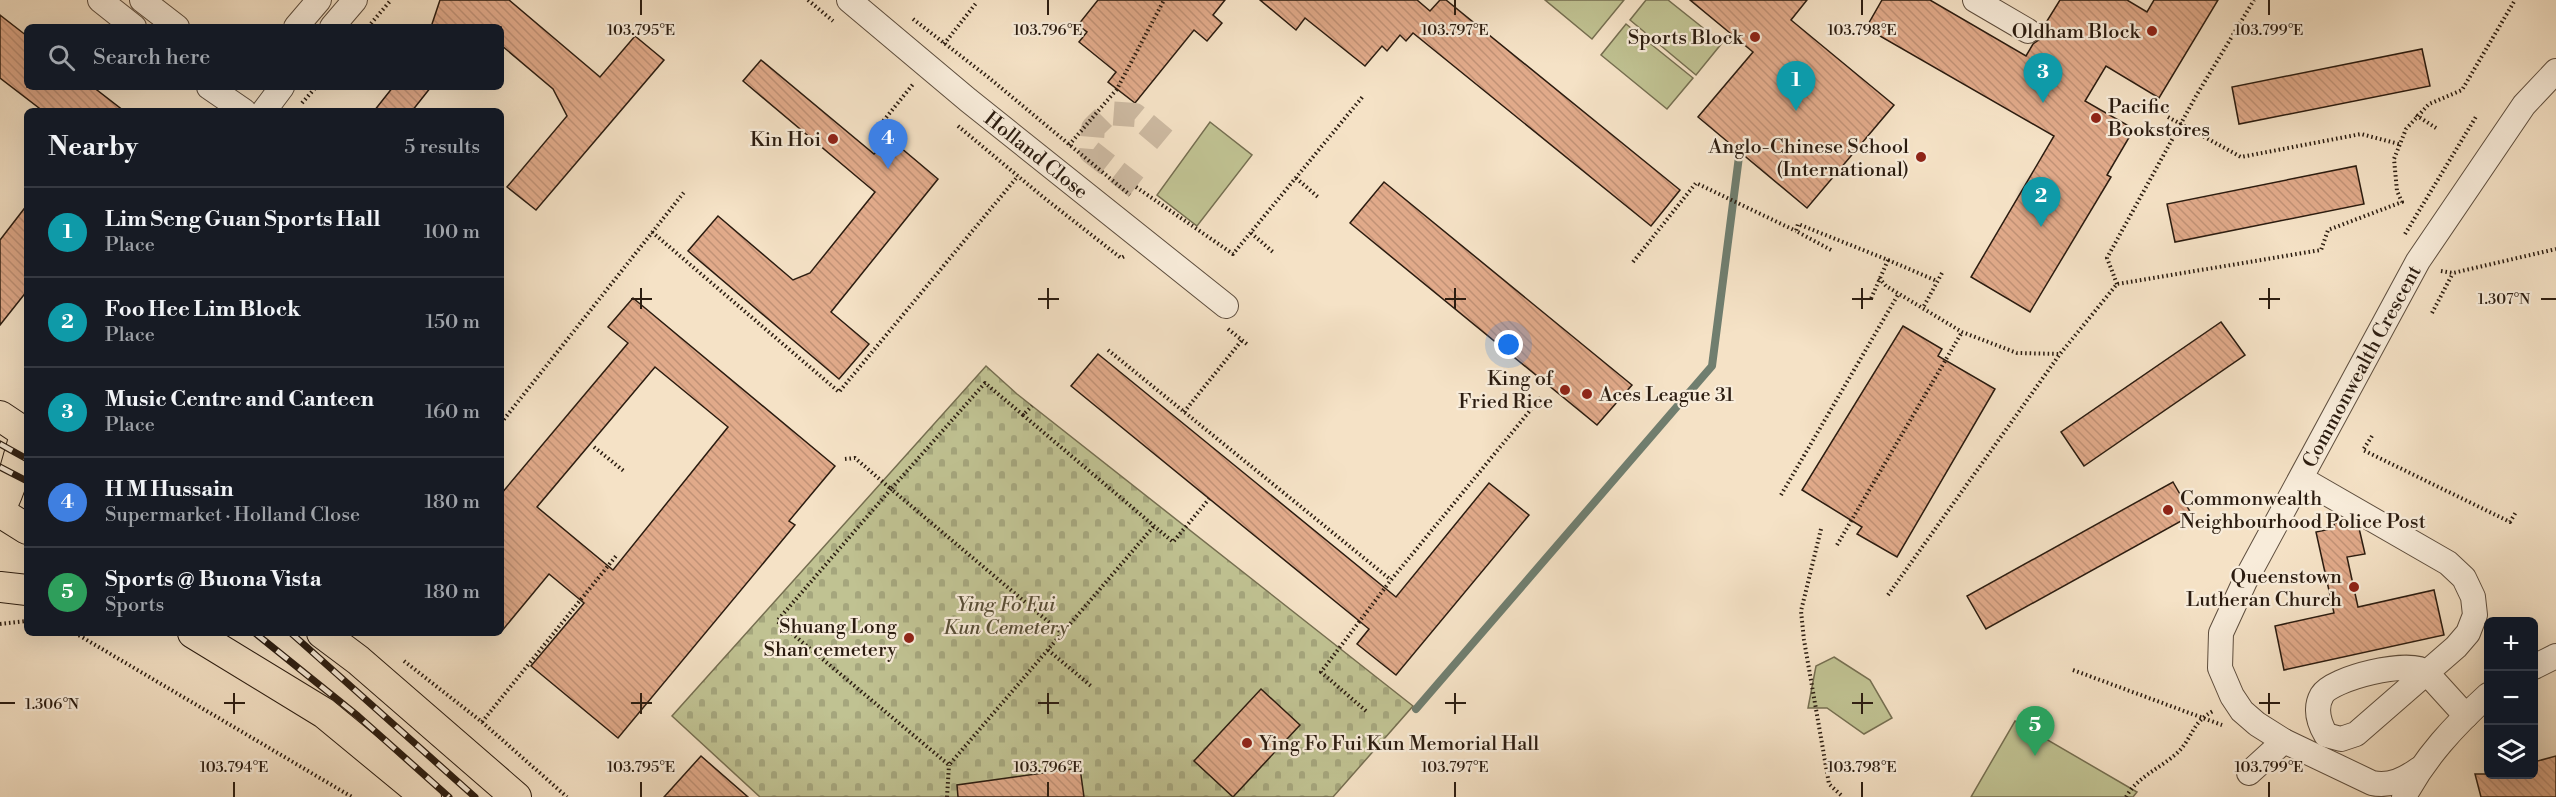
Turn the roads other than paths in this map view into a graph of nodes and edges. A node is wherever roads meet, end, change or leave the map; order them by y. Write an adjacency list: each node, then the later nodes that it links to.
1 (100, 0): 7 (street)
2 (142, 0): 8 (street)
3 (319, 0): 9 (street)
4 (354, 0): 10 (street)
5 (849, 0): 15 (street, Holland Close)
6 (1975, 0): 11 (street)
7 (130, 24)
8 (173, 24)
9 (299, 24)
10 (334, 24)
11 (2028, 31)
12 (2556, 71): 18 (street, Commonwealth Crescent)
13 (213, 90): 14 (street)
14 (237, 103)
15 (1226, 306)
16 (0, 416): 17 (main road)
17 (19, 452): 19 (main road)
18 (2301, 478): 28 (street); 29 (street, Commonwealth Crescent)
19 (0, 511): 20 (main road)
20 (24, 527)
21 (0, 587): 22 (main road)
22 (24, 590)
23 (196, 636): 33 (main road)
24 (326, 636): 34 (main road)
25 (2556, 656): 26 (street)
26 (2538, 665)
27 (2484, 699): 28 (street)
28 (2466, 716): 30 (street)
29 (2284, 741): 31 (street); 32 (street, Commonwealth Crescent)
30 (2419, 769): 32 (street, Commonwealth Crescent); 35 (street)
31 (2249, 773)
32 (2374, 790)
33 (426, 797)
34 (516, 797)
35 (2404, 797)

